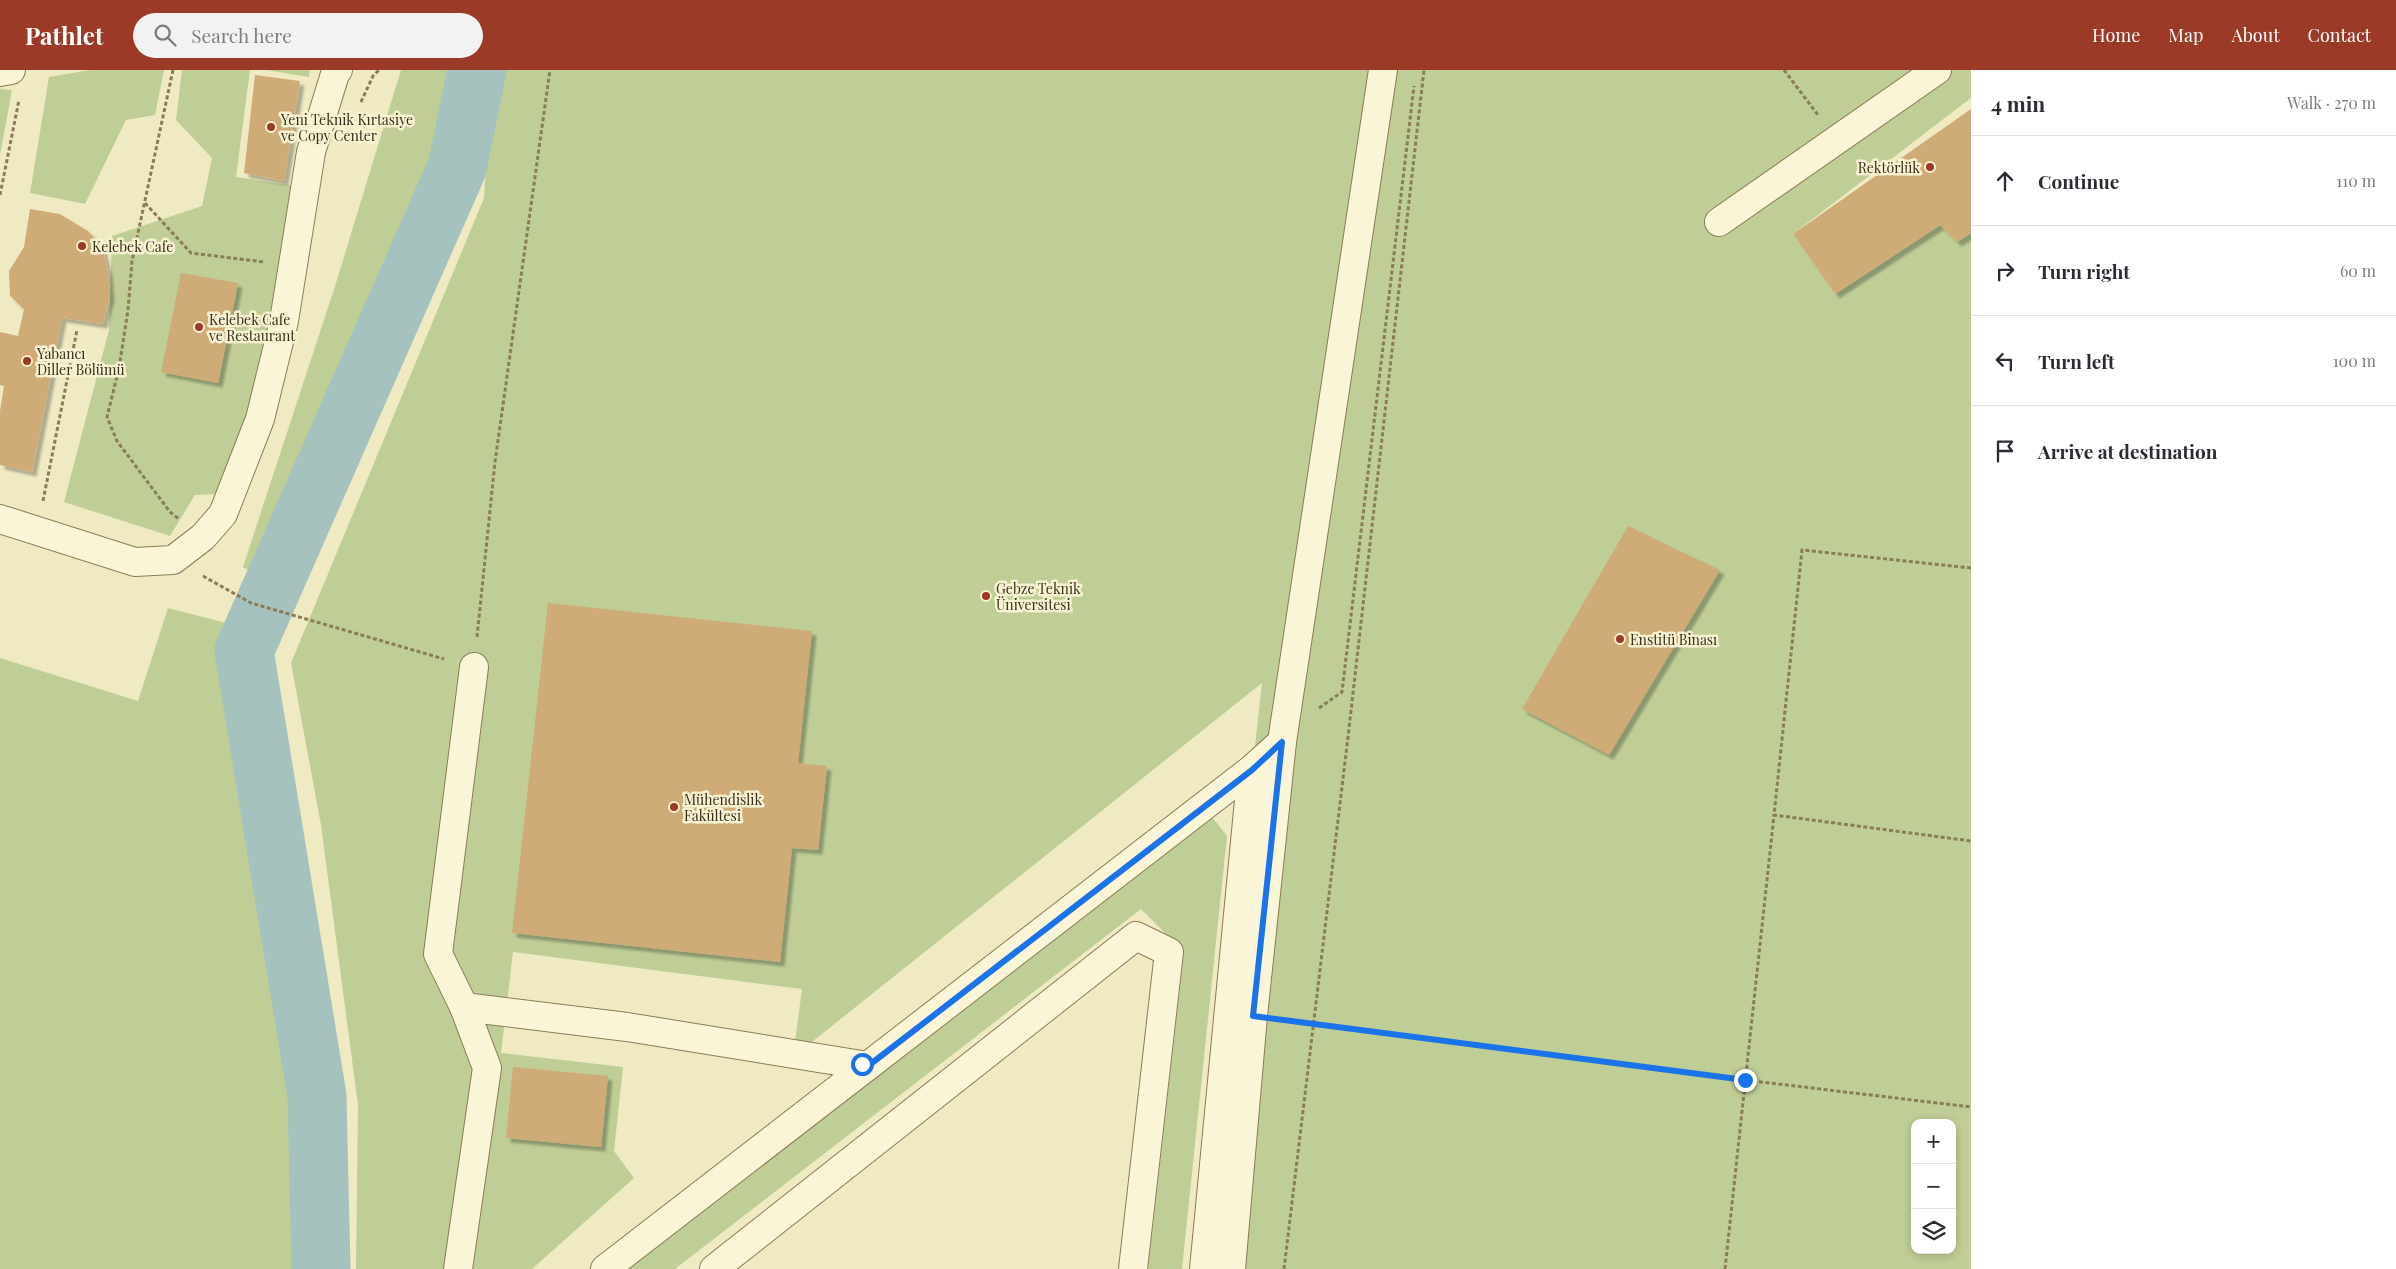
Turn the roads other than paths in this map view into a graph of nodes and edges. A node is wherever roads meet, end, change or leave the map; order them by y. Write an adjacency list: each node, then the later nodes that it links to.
1 (11, 70): 5 (lane)
2 (338, 70): 7 (lane)
3 (1383, 70): 9 (lane)
4 (1937, 70): 6 (lane)
5 (0, 72)
6 (1719, 222)
7 (0, 519)
8 (474, 667): 11 (lane)
9 (1283, 738): 10 (lane); 18 (lane)
10 (1252, 770): 12 (lane); 17 (lane)
11 (464, 1007): 12 (lane); 13 (lane)
12 (868, 1066): 14 (lane)
13 (458, 1269)
14 (606, 1269)
15 (714, 1269): 16 (lane)
16 (1132, 1269)
17 (1204, 1269)
18 (1231, 1269)

